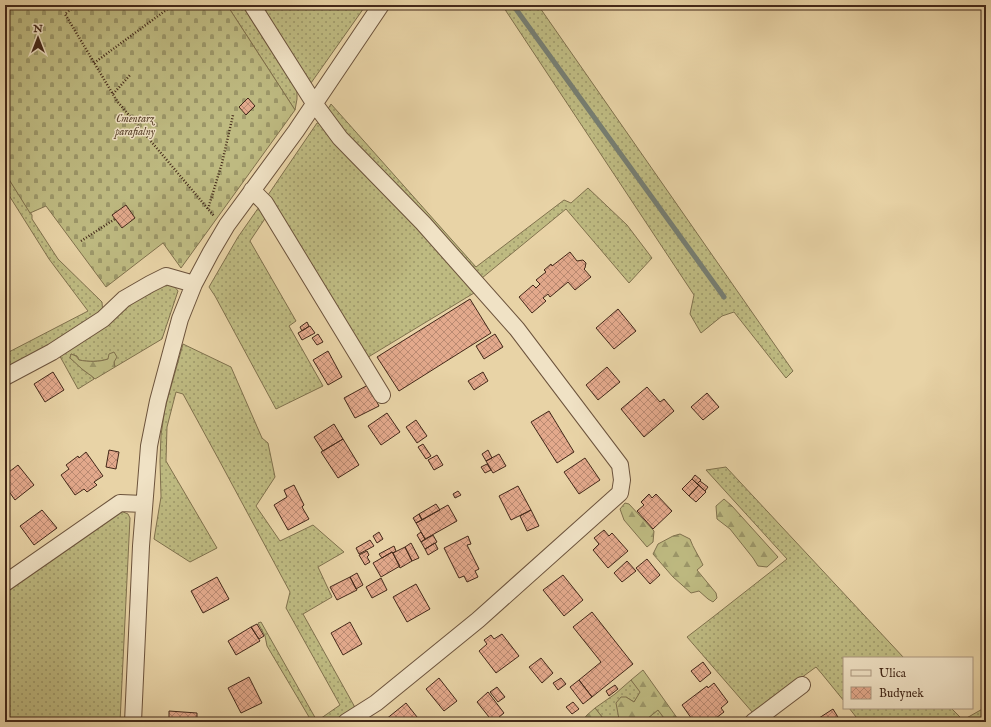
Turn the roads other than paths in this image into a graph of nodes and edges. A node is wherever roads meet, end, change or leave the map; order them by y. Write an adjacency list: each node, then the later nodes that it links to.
1 (252, 5): 3 (street)
2 (381, 5): 3 (street)
3 (314, 103): 4 (street); 12 (street)
4 (252, 190): 5 (street); 7 (street)
5 (194, 284): 6 (street); 8 (street)
6 (5, 377)
7 (382, 394)
8 (144, 504): 9 (street); 11 (street)
9 (5, 583)
10 (802, 686): 13 (street)
11 (133, 722)
12 (346, 722)
13 (753, 722)

